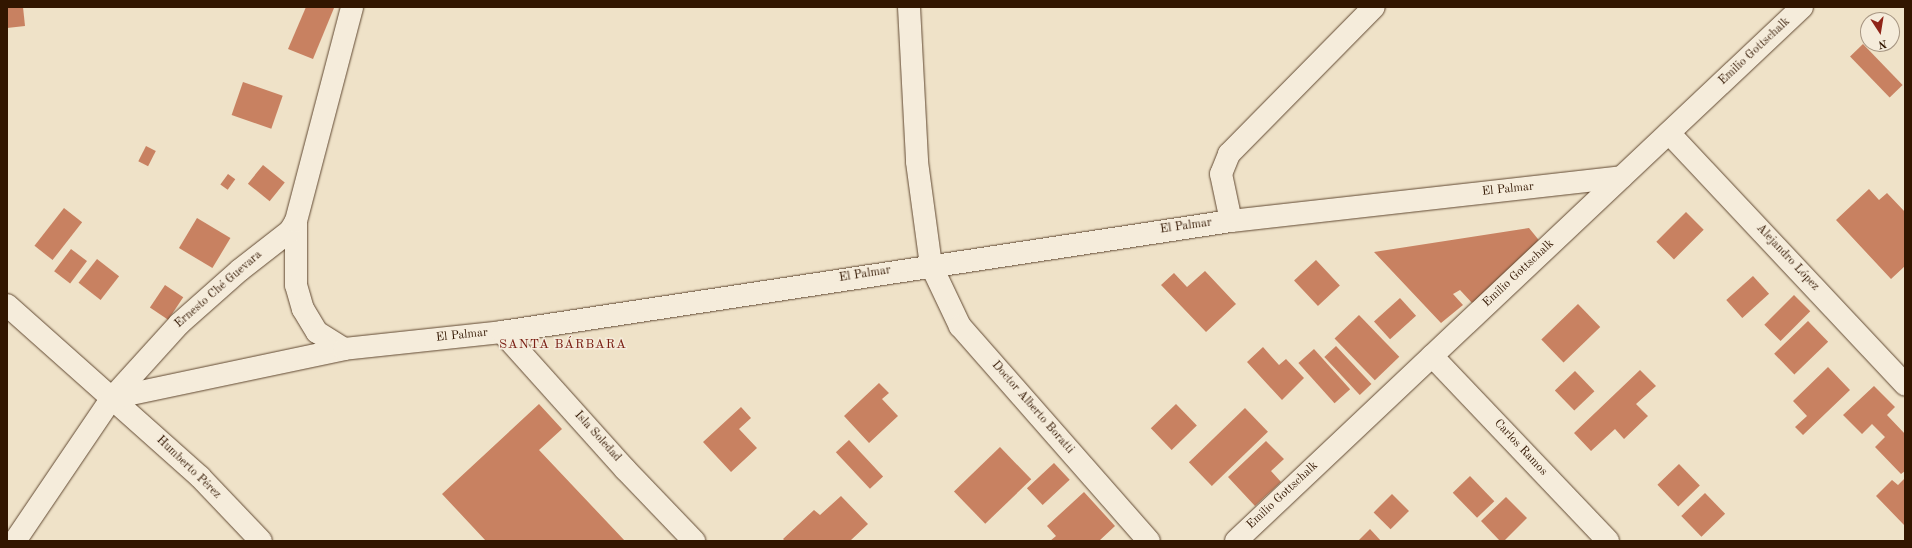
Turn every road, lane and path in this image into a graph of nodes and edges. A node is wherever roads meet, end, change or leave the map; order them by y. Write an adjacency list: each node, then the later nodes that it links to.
1 (352, 7): 7 (street, Ernesto Ché Guevara)
2 (909, 7): 9 (street, Doctor Alberto Boratti)
3 (1374, 7): 8 (street)
4 (1802, 7): 5 (street, Emilio Gottschalk)
5 (1669, 133): 6 (street, Emilio Gottschalk); 14 (street, Alejandro López)
6 (1622, 177): 8 (street, El Palmar); 13 (street, Emilio Gottschalk)
7 (296, 221): 12 (street); 15 (street, Ernesto Ché Guevara)
8 (1231, 221): 9 (street, El Palmar)
9 (931, 265): 11 (street, El Palmar); 19 (street, Doctor Alberto Boratti)
10 (7, 305): 15 (street, Humberto Pérez)
11 (502, 332): 12 (street, El Palmar); 18 (street, Isla Soledad)
12 (344, 349): 15 (street, El Palmar)
13 (1432, 356): 20 (street, Emilio Gottschalk); 21 (street, Carlos Ramos)
14 (1905, 384)
15 (112, 398): 16 (street, Ernesto Ché Guevara); 17 (street, Humberto Pérez)
16 (15, 541)
17 (261, 541)
18 (694, 541)
19 (1149, 541)
20 (1236, 541)
21 (1608, 541)

